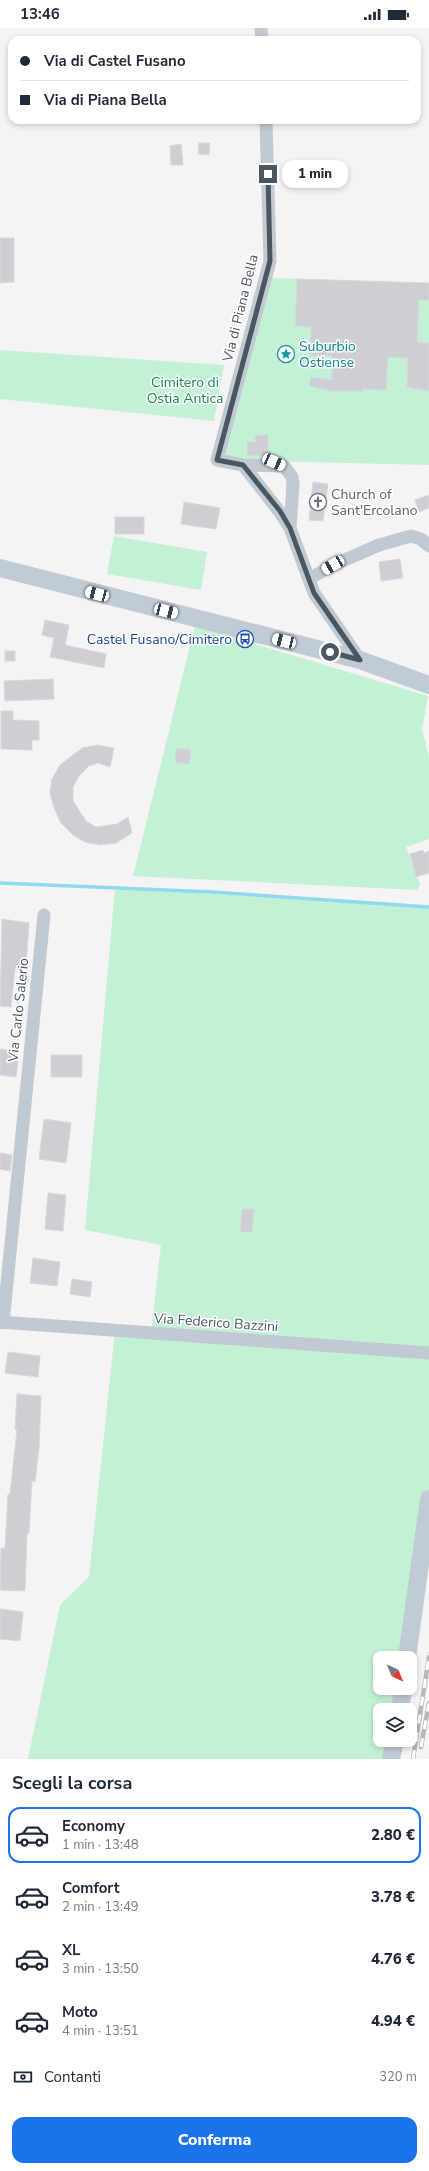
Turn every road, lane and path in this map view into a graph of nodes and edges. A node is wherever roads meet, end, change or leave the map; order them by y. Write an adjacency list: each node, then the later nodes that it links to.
1 (266, 124): 2 (street, Via di Piana Bella)
2 (243, 465): 3 (street); 3 (street)
3 (290, 528): 6 (street)
4 (429, 546): 6 (street)
5 (0, 568): 7 (street)
6 (309, 579): 7 (street)
7 (360, 660): 8 (street)
8 (429, 685)
9 (44, 915): 10 (street, Via Carlo Salerio)
10 (2, 1322): 11 (street, Via Federico Bazzini)
11 (429, 1353)
12 (429, 1499): 13 (street)
13 (409, 1651)
14 (394, 1747): 15 (street)
15 (392, 1759)

